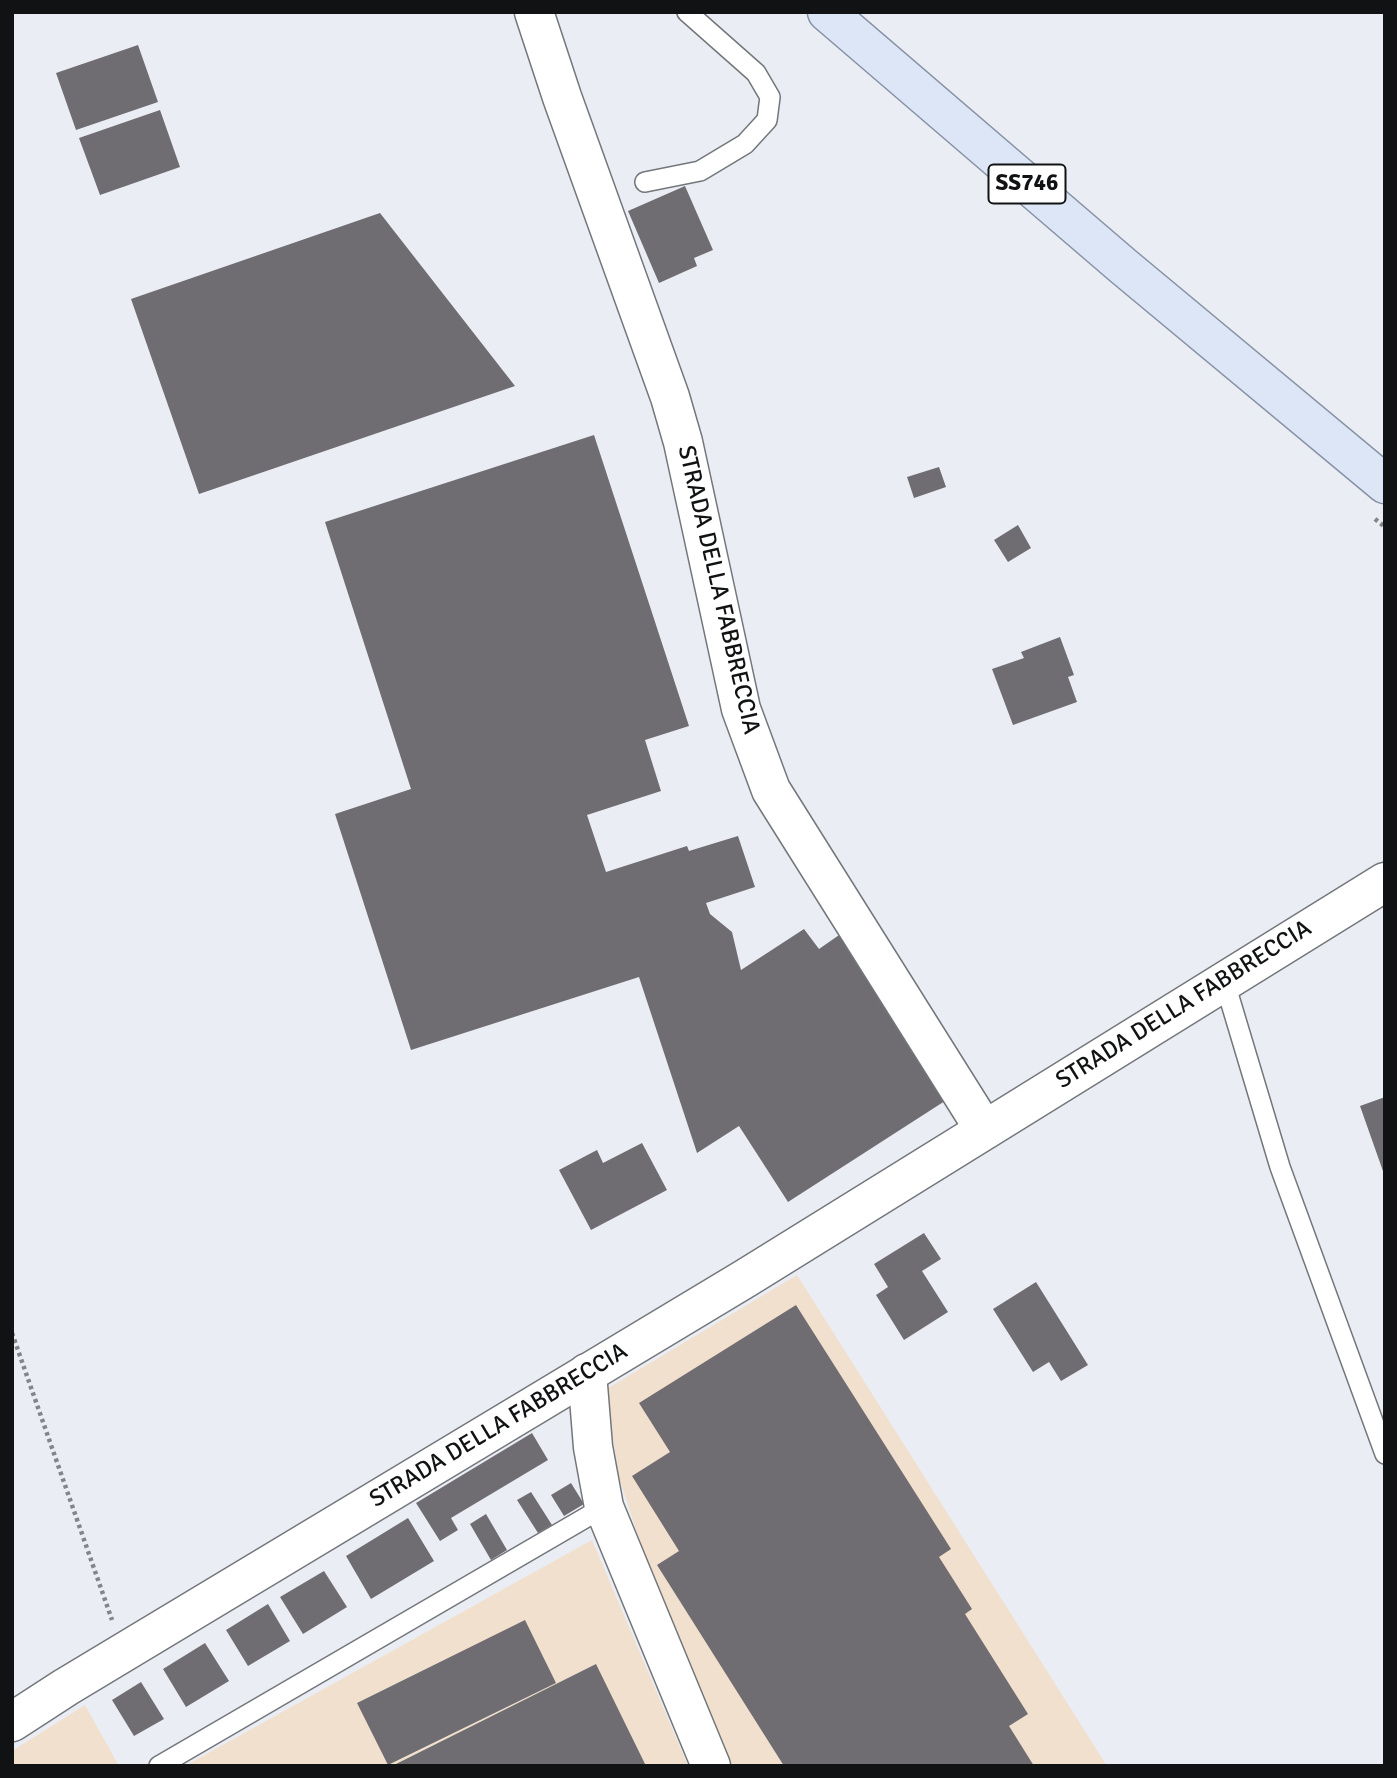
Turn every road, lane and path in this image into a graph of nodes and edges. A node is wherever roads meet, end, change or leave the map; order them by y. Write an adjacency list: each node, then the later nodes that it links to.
1 (534, 12): 10 (street, STRADA DELLA FABBRECCIA)
2 (687, 12): 4 (lane)
3 (827, 12): 5 (main road, SS746)
4 (645, 182)
5 (1230, 353): 6 (main road, SS746); 7 (main road, SS746)
6 (1385, 447)
7 (1385, 484)
8 (1385, 882): 9 (street, STRADA DELLA FABBRECCIA)
9 (1224, 980): 10 (street, STRADA DELLA FABBRECCIA); 13 (lane)
10 (984, 1129): 12 (street, STRADA DELLA FABBRECCIA)
11 (12, 1333): 15 (path)
12 (587, 1373): 14 (street); 15 (street, STRADA DELLA FABBRECCIA)
13 (1385, 1454)
14 (604, 1507): 17 (lane); 18 (street)
15 (123, 1653): 16 (street, STRADA DELLA FABBRECCIA)
16 (12, 1722)
17 (159, 1766)
18 (711, 1766)

